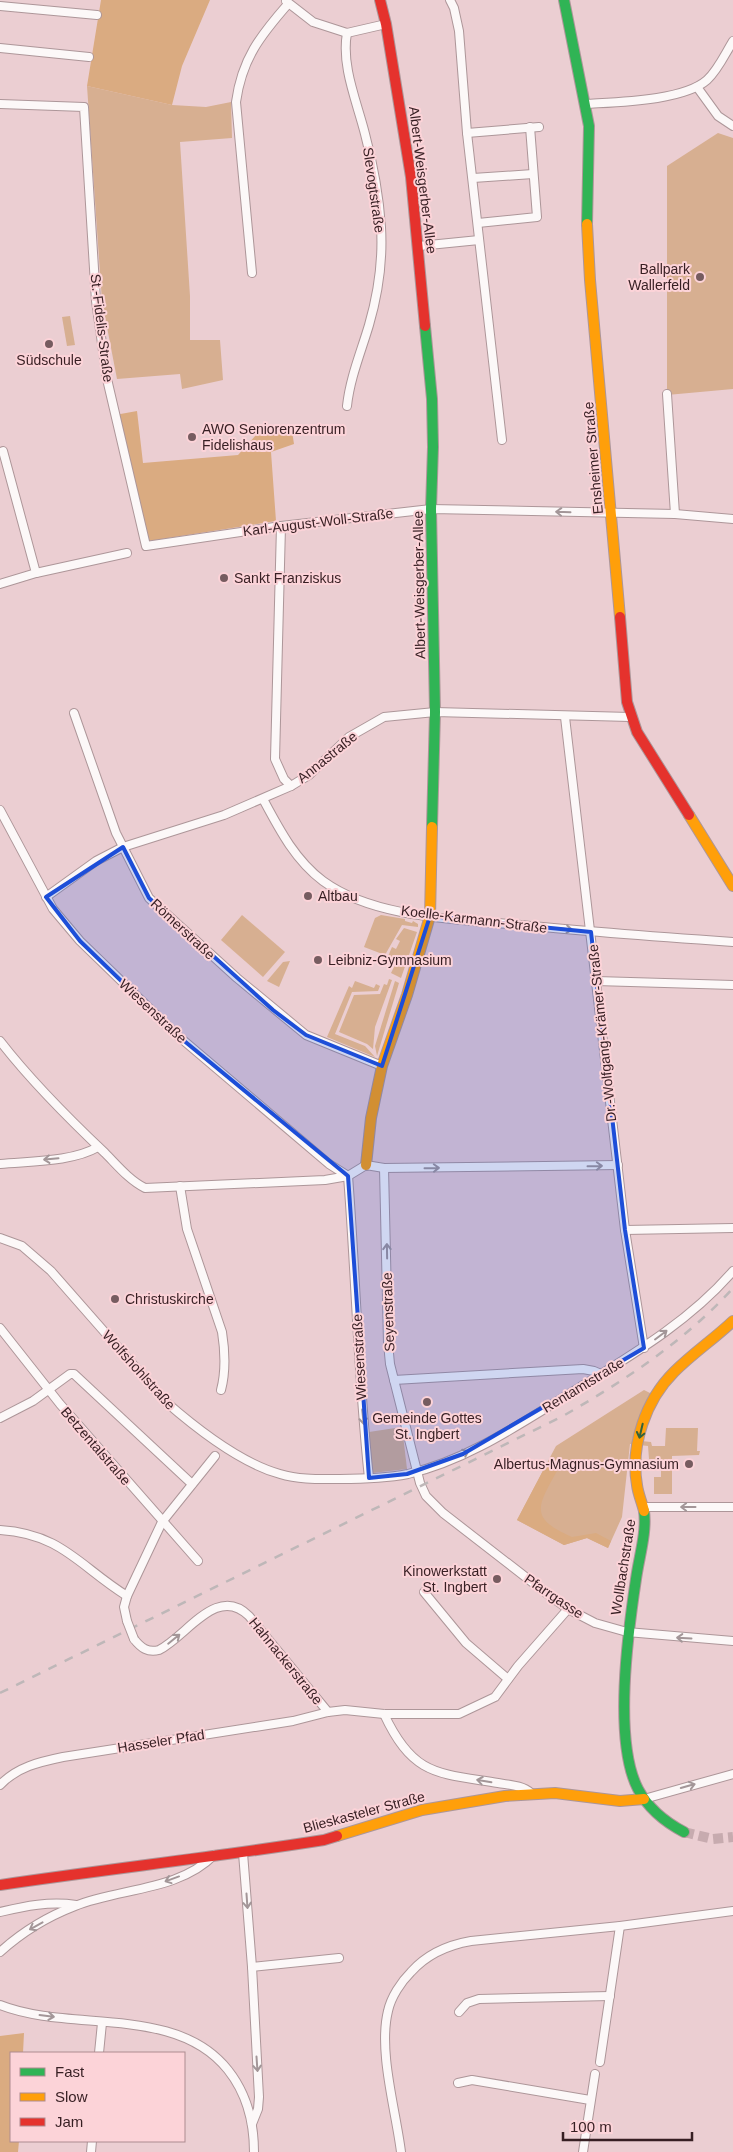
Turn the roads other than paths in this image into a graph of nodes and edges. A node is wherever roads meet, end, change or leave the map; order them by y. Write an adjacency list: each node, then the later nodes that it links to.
1 (380, 0): 7 (street, Albert-Weisgerber-Allee)
2 (450, 0): 18 (street)
3 (564, 0): 14 (street, Ensheimer Straße)
4 (286, 2): 8 (street); 24 (street)
5 (0, 6): 6 (street)
6 (97, 15)
7 (386, 24): 8 (street); 23 (street, Albert-Weisgerber-Allee)
8 (347, 33): 26 (street, Slevogtstraße)
9 (733, 41): 12 (street)
10 (0, 48): 11 (street)
11 (89, 57)
12 (697, 87): 14 (street); 15 (street)
13 (0, 104): 34 (street, St.-Fidelis-Straße)
14 (586, 104): 30 (street, Ensheimer Straße)
15 (733, 126)
16 (539, 127): 17 (street)
17 (530, 128): 18 (street); 19 (street)
18 (467, 133): 20 (street)
19 (534, 174): 20 (street); 21 (street)
20 (473, 178): 21 (street)
21 (478, 223): 22 (street)
22 (479, 240): 23 (street); 27 (street)
23 (419, 246): 29 (street, Albert-Weisgerber-Allee)
24 (252, 273)
25 (667, 394): 31 (street)
26 (347, 406)
27 (502, 440)
28 (3, 451): 36 (street)
29 (431, 508): 30 (street, Karl-August-Woll-Straße, one-way to 29); 33 (street, Karl-August-Woll-Straße); 38 (street, Albert-Weisgerber-Allee)
30 (612, 514): 31 (street, Karl-August-Woll-Straße); 41 (street, Ensheimer Straße)
31 (675, 514): 32 (street, Karl-August-Woll-Straße)
32 (733, 519)
33 (281, 526): 34 (street, Karl-August-Woll-Straße); 42 (street)
34 (146, 546)
35 (127, 553): 36 (street)
36 (36, 573): 37 (street)
37 (0, 584)
38 (435, 712): 40 (street, Annastraße); 42 (street, Annastraße); 48 (street, Albert-Weisgerber-Allee)
39 (74, 714): 45 (street, Römerstraße)
40 (565, 717): 41 (street, Annastraße); 49 (street, Dr.-Wolfgang-Krämer-Straße)
41 (630, 717): 46 (street, Ensheimer Straße)
42 (291, 786): 43 (street, Annastraße)
43 (263, 799): 45 (street, Annastraße); 48 (street, Koelle-Karmann-Straße)
44 (0, 810): 47 (street, Wiesenstraße)
45 (123, 847): 47 (street, Annastraße); 54 (street, Römerstraße)
46 (733, 886)
47 (46, 897): 60 (street, Wiesenstraße)
48 (430, 916): 49 (street, Koelle-Karmann-Straße, one-way to 49); 54 (street, Albert-Weisgerber-Allee)
49 (591, 932): 50 (street, Koelle-Karmann-Straße); 51 (street, Dr.-Wolfgang-Krämer-Straße)
50 (733, 942)
51 (596, 981): 52 (street); 58 (street, Dr.-Wolfgang-Krämer-Straße)
52 (733, 985)
53 (0, 1041): 55 (street)
54 (382, 1066): 57 (street, Albert-Weisgerber-Allee)
55 (98, 1147): 56 (street, one-way to 56); 61 (street)
56 (0, 1164)
57 (366, 1165): 59 (street); 60 (street)
58 (618, 1165): 59 (street, one-way to 58); 63 (street, Dr.-Wolfgang-Krämer-Straße)
59 (384, 1168): 70 (street, Seyenstraße, one-way to 59)
60 (348, 1176): 61 (street); 76 (street, Wiesenstraße, one-way to 76)
61 (180, 1186): 72 (street)
62 (733, 1228): 63 (street)
63 (625, 1230): 68 (street, Dr.-Wolfgang-Krämer-Straße)
64 (0, 1238): 76 (street, Wolfshohlstraße)
65 (733, 1271): 68 (street, Rentamtstraße, one-way to 65)
66 (733, 1321): 78 (street, Wollbachstraße, one-way to 78)
67 (0, 1328): 71 (street, Betzentalstraße)
68 (644, 1348): 69 (street, Rentamtstraße)
69 (601, 1374): 70 (street); 75 (street, Rentamtstraße, one-way to 69)
70 (394, 1380): 75 (street, Seyenstraße)
71 (49, 1390): 73 (street); 77 (street); 80 (street, Betzentalstraße)
72 (221, 1390)
73 (0, 1418)
74 (215, 1456): 77 (street)
75 (416, 1471): 76 (street, Wolfshohlstraße); 85 (street, Pfarrgasse)
76 (369, 1478)
77 (192, 1484): 80 (street)
78 (644, 1507): 79 (street, one-way to 78); 86 (street, Wollbachstraße)
79 (733, 1507)
80 (162, 1522): 82 (street, Betzentalstraße); 84 (street)
81 (0, 1530): 84 (street)
82 (198, 1561)
83 (424, 1592): 88 (street)
84 (127, 1596): 89 (street, Hahnackerstraße, one-way to 89, bridge)
85 (568, 1609): 86 (street, Pfarrgasse); 88 (street, Hahnackerstraße)
86 (627, 1632): 87 (street, Pfarrgasse, one-way to 86); 94 (street, Wollbachstraße)
87 (733, 1641)
88 (508, 1680): 90 (street, Hahnackerstraße)
89 (328, 1712): 90 (street, Hahnackerstraße); 92 (street, Hasseler Pfad)
90 (384, 1714): 93 (street, one-way to 90)
91 (733, 1774): 94 (street, Blieskasteler Straße, one-way to 91)
92 (0, 1785)
93 (531, 1793): 94 (street, Blieskasteler Straße); 96 (street, Blieskasteler Straße)
94 (644, 1799): 95 (street, Wollbachstraße)
95 (684, 1832)
96 (244, 1853): 97 (street, Blieskasteler Straße); 105 (street, one-way to 105)
97 (214, 1855): 98 (street, Blieskasteler Straße); 99 (street, one-way to 99)
98 (0, 1885)
99 (76, 1906): 101 (street); 103 (street, one-way to 103)
100 (733, 1911): 102 (street)
101 (0, 1912)
102 (620, 1926): 106 (street); 117 (street)
103 (0, 1952)
104 (339, 1958): 105 (street)
105 (252, 1967): 115 (street, one-way to 115)
106 (610, 1996): 108 (street); 111 (street)
107 (0, 2005): 109 (street, one-way to 109)
108 (459, 2012)
109 (102, 2023): 110 (street); 115 (street)
110 (99, 2052)
111 (600, 2062)
112 (595, 2074): 114 (street)
113 (458, 2083): 114 (street)
114 (590, 2100): 118 (street)
115 (252, 2124): 116 (street)
116 (254, 2152)
117 (401, 2152)
118 (583, 2152)

